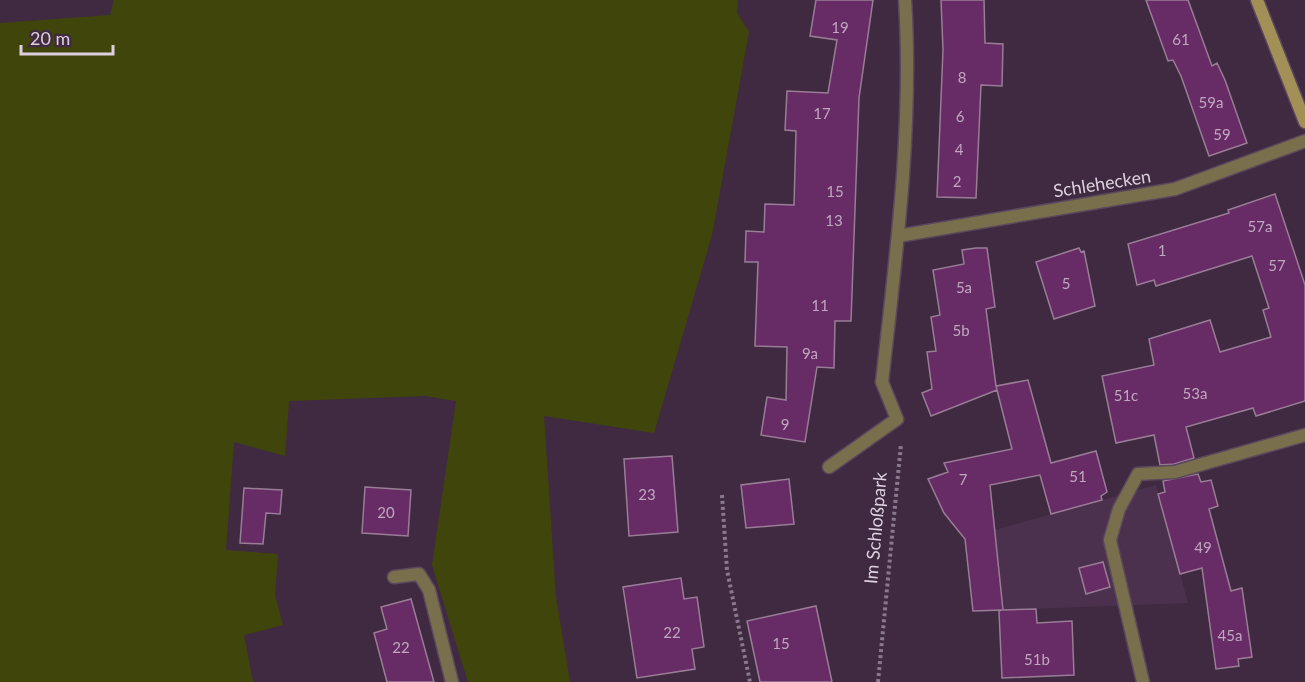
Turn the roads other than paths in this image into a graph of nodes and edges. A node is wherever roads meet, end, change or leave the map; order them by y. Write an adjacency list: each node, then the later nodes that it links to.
1 (905, 0): 5 (street)
2 (1257, 0): 3 (main road)
3 (1305, 122)
4 (1305, 141): 5 (street, Schlehecken)
5 (898, 236): 7 (street)
6 (1305, 435): 10 (street)
7 (829, 466)
8 (394, 577): 9 (street)
9 (452, 682)
10 (1143, 682)

